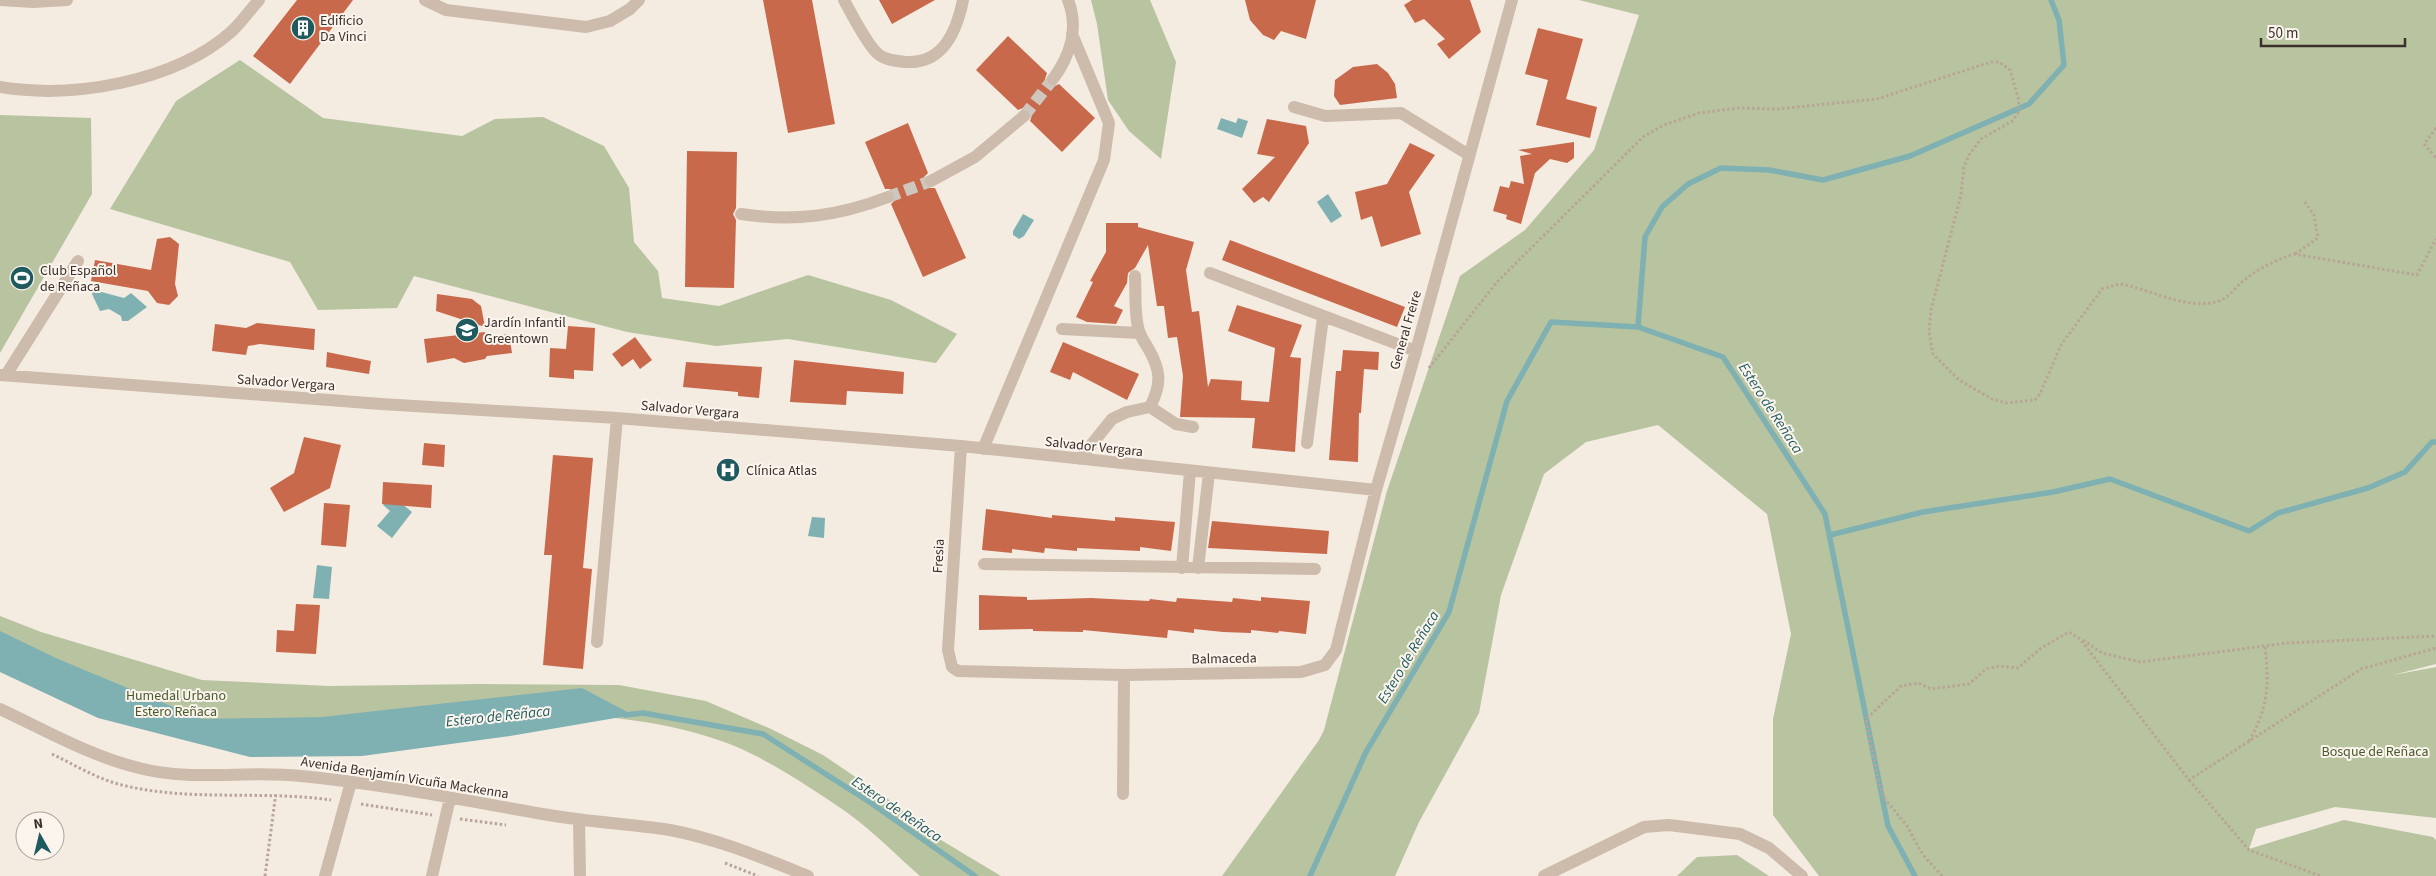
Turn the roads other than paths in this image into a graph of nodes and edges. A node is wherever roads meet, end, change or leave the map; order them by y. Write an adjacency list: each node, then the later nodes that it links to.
1 (0, 0): 10 (street)
2 (67, 0): 10 (street)
3 (259, 0): 13 (street)
4 (424, 0): 5 (street)
5 (639, 0)
6 (844, 0): 7 (street)
7 (963, 0)
8 (1068, 0): 11 (street)
9 (1512, 0): 16 (street, General Freire)
10 (34, 1)
11 (1072, 34): 12 (street); 33 (street)
12 (1053, 79)
13 (0, 86)
14 (1294, 107): 16 (street)
15 (1024, 116): 17 (street)
16 (1469, 155): 26 (street, General Freire)
17 (932, 181)
18 (888, 197): 19 (street)
19 (742, 214)
20 (78, 261): 27 (street)
21 (1210, 274): 23 (street)
22 (1135, 276): 25 (street)
23 (1323, 318): 26 (street); 31 (street)
24 (1062, 329): 25 (street)
25 (1139, 333): 28 (street)
26 (1416, 351): 37 (street, General Freire)
27 (3, 375): 29 (street, Salvador Vergara)
28 (1150, 407): 30 (street); 34 (street)
29 (618, 418): 32 (street, Salvador Vergara); 42 (street)
30 (1193, 427)
31 (1307, 443)
32 (961, 446): 33 (street, Salvador Vergara); 44 (street, Fresia)
33 (983, 449): 34 (street, Salvador Vergara)
34 (1080, 459): 35 (street, Salvador Vergara)
35 (1190, 471): 36 (street, Salvador Vergara); 39 (street)
36 (1209, 473): 37 (street, Salvador Vergara); 40 (street)
37 (1376, 490): 43 (street, General Freire)
38 (984, 564): 39 (street)
39 (1182, 568): 40 (street)
40 (1198, 568): 41 (street)
41 (1315, 569)
42 (597, 642)
43 (1325, 665): 45 (street, Balmaceda)
44 (952, 667): 45 (street, Balmaceda)
45 (1124, 675): 48 (street)
46 (0, 709): 47 (street, Avenida Benjamín Vicuña Mackenna)
47 (351, 782): 49 (street, Avenida Benjamín Vicuña Mackenna); 51 (street)
48 (1123, 794)
49 (450, 798): 50 (street, Avenida Benjamín Vicuña Mackenna); 52 (street)
50 (579, 820): 53 (street); 54 (street, Avenida Benjamín Vicuña Mackenna)
51 (325, 876)
52 (432, 876)
53 (580, 876)
54 (808, 876)
55 (1544, 876): 56 (street)
56 (1802, 876)

